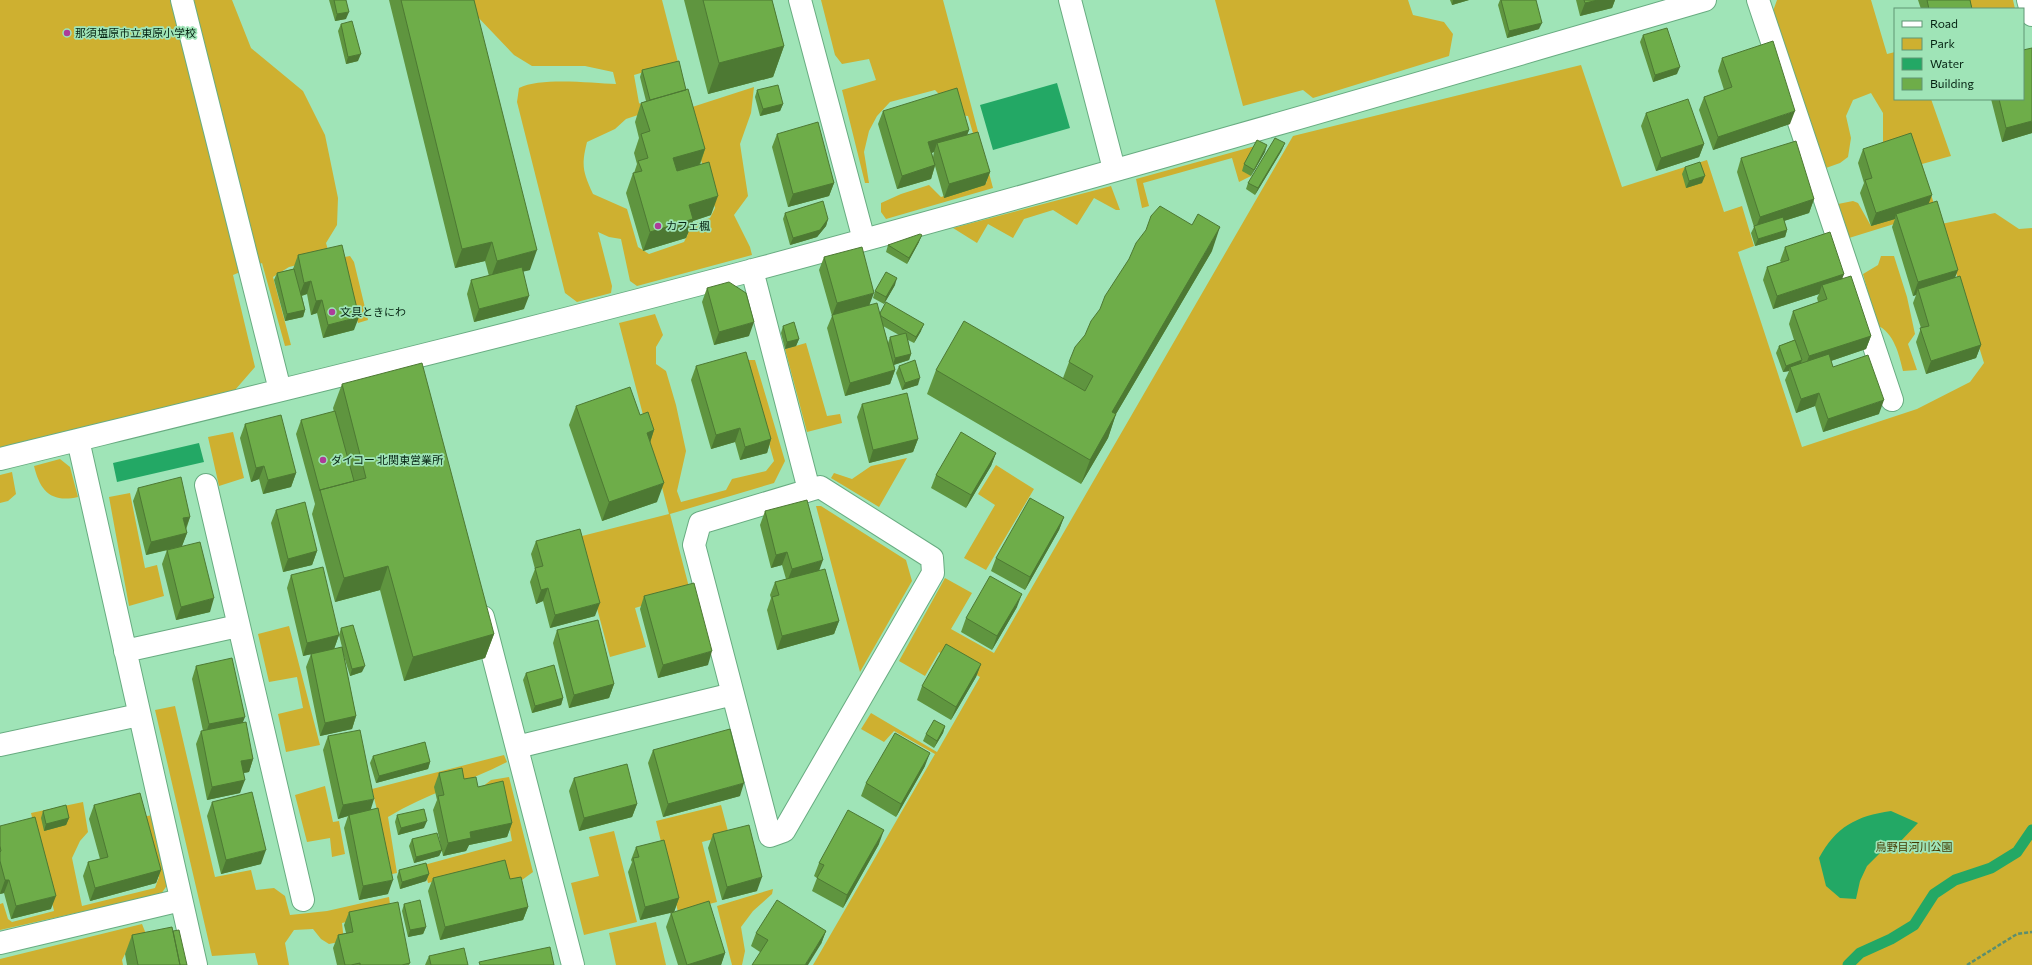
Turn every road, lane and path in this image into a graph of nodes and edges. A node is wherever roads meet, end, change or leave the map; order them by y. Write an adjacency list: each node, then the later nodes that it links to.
1 (182, 0): 11 (street)
2 (800, 0): 9 (street)
3 (1070, 0): 8 (street)
4 (1758, 0): 12 (street)
5 (2028, 0): 7 (street)
6 (1694, 2): 8 (street)
7 (2032, 15)
8 (1114, 169): 9 (street)
9 (864, 240): 10 (street)
10 (752, 270): 11 (street); 16 (street)
11 (280, 390): 13 (street)
12 (1892, 400)
13 (78, 440): 14 (street); 19 (street)
14 (0, 459)
15 (206, 485): 18 (street)
16 (809, 490): 20 (street); 20 (street)
17 (477, 595): 23 (street)
18 (238, 626): 19 (street); 25 (street)
19 (125, 652): 21 (street)
20 (733, 694): 23 (street)
21 (139, 715): 22 (street); 24 (street)
22 (0, 745)
23 (517, 747): 29 (street)
24 (181, 900): 27 (street); 28 (street)
25 (303, 900)
26 (2032, 932): 30 (path)
27 (0, 943)
28 (196, 965)
29 (573, 965)
30 (1967, 965)

